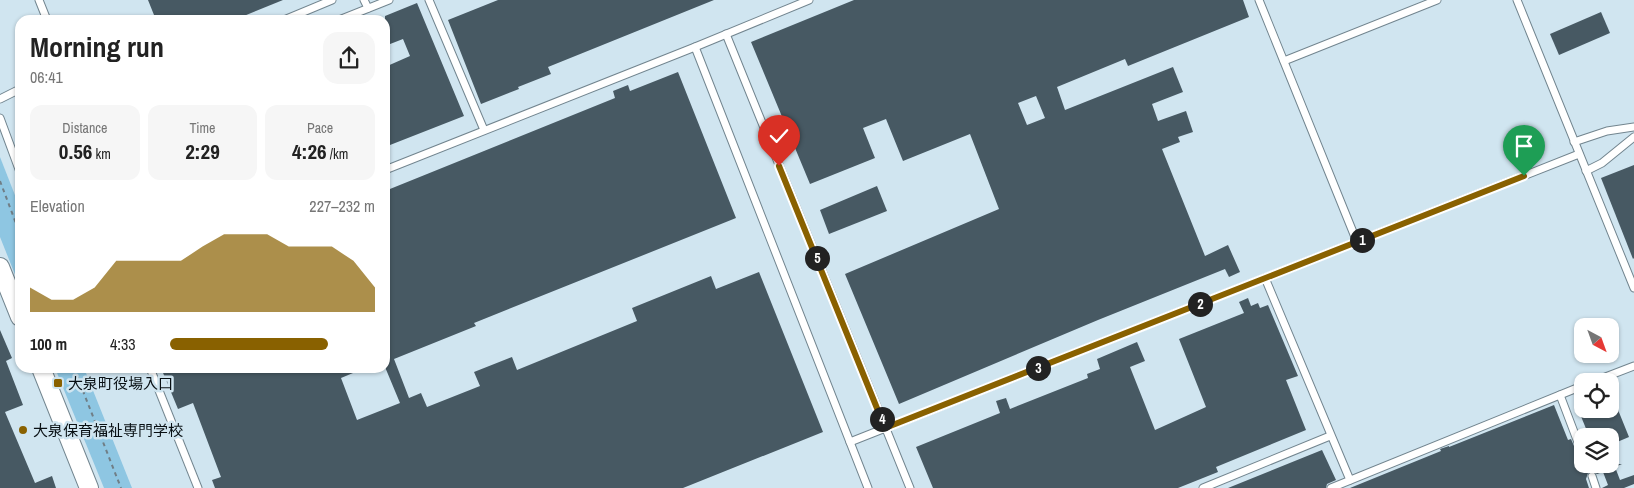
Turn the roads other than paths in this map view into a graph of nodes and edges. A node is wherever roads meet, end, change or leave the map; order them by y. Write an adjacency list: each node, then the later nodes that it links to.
1 (39, 0): 11 (lane)
2 (332, 0): 12 (lane)
3 (364, 0): 10 (lane)
4 (389, 0): 10 (lane)
5 (429, 0): 21 (lane)
6 (809, 0): 14 (lane)
7 (1260, 0): 16 (lane)
8 (1437, 0): 16 (lane)
9 (1517, 0): 23 (lane)
10 (368, 8): 13 (lane)
11 (45, 15)
12 (296, 15)
13 (351, 15)
14 (726, 34): 15 (lane); 39 (lane)
15 (695, 47): 21 (lane); 42 (lane)
16 (1284, 61): 28 (lane)
17 (15, 92): 18 (lane)
18 (0, 99)
19 (0, 118): 24 (lane)
20 (1634, 127): 23 (lane)
21 (484, 130): 26 (lane)
22 (1634, 137): 27 (lane)
23 (1574, 142): 25 (lane)
24 (15, 151)
25 (1579, 154): 27 (lane); 28 (lane)
26 (390, 168)
27 (1586, 171): 31 (lane)
28 (1357, 242): 30 (lane)
29 (0, 267): 32 (street)
30 (1264, 278): 39 (lane); 41 (lane)
31 (1634, 288)
32 (7, 302)
33 (1634, 366): 36 (lane)
34 (43, 373): 45 (street)
35 (152, 373): 46 (lane)
36 (1616, 373)
37 (1574, 389): 38 (lane)
38 (1560, 395): 40 (lane); 44 (lane)
39 (885, 428): 42 (lane); 48 (lane)
40 (1574, 432)
41 (1330, 436): 44 (lane); 49 (lane)
42 (850, 442): 47 (lane)
43 (1592, 476): 51 (lane)
44 (1350, 480): 50 (lane)
45 (89, 488)
46 (198, 488)
47 (868, 488)
48 (910, 488)
49 (1203, 488)
50 (1331, 488)
51 (1596, 488)

